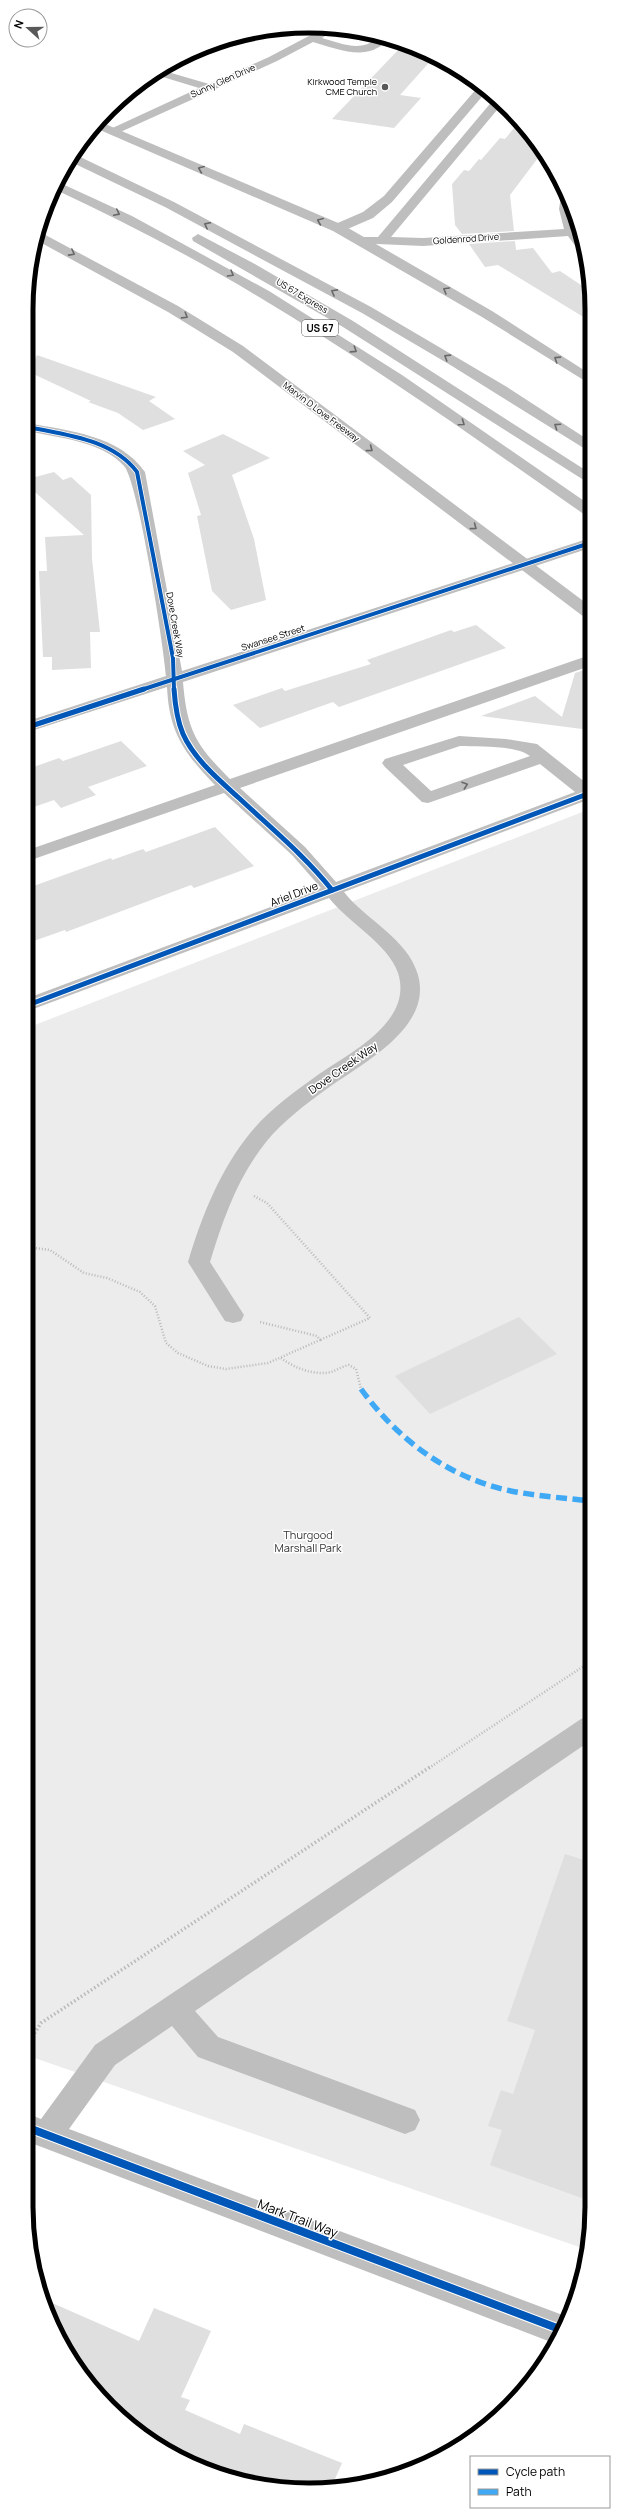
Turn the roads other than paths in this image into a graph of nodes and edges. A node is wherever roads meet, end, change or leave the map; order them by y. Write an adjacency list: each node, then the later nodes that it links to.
1 (322, 34): 2 (main road, Sunny Glen Drive)
2 (313, 39): 3 (main road); 5 (main road, Sunny Glen Drive)
3 (379, 42)
4 (165, 74): 5 (main road)
5 (208, 87): 9 (main road, Sunny Glen Drive)
6 (480, 92): 15 (main road)
7 (495, 105): 21 (main road)
8 (101, 127): 9 (main road)
9 (112, 131): 15 (main road, one-way to 9)
10 (83, 151): 12 (main road)
11 (77, 160): 12 (main road)
12 (127, 181): 24 (main road, one-way to 12)
13 (60, 189): 26 (main road, US 67, one-way to 26)
14 (565, 207): 17 (main road)
15 (338, 228): 20 (main road)
16 (183, 230): 25 (main road, US 67 Express)
17 (571, 232): 19 (main road); 21 (main road, Goldenrod Drive)
18 (42, 238): 28 (main road, Marvin D Love Freeway, one-way to 28)
19 (576, 238)
20 (360, 240): 21 (main road, Goldenrod Drive); 22 (main road, one-way to 20)
21 (381, 241)
22 (585, 377)
23 (33, 428): 31 (main road, Dove Creek Way)
24 (585, 445)
25 (585, 477)
26 (585, 509)
27 (585, 545): 28 (main road, Swansee Street)
28 (524, 565): 29 (main road, Marvin D Love Freeway); 31 (main road, Swansee Street)
29 (585, 610)
30 (585, 662): 34 (main road)
31 (173, 680): 32 (main road, Swansee Street); 34 (main road, Dove Creek Way)
32 (33, 725)
33 (544, 757): 33 (main road, one-way to 33); 35 (main road)
34 (226, 786): 37 (main road); 38 (main road, Dove Creek Way)
35 (585, 790)
36 (585, 795): 38 (main road, Ariel Drive)
37 (33, 854)
38 (332, 890): 39 (main road, Ariel Drive); 40 (main road, Dove Creek Way)
39 (33, 1003)
40 (233, 1315)
41 (585, 1730): 42 (main road)
42 (174, 2008): 43 (main road); 44 (main road)
43 (405, 2120)
44 (36, 2131): 45 (main road, Mark Trail Way)
45 (557, 2328)

